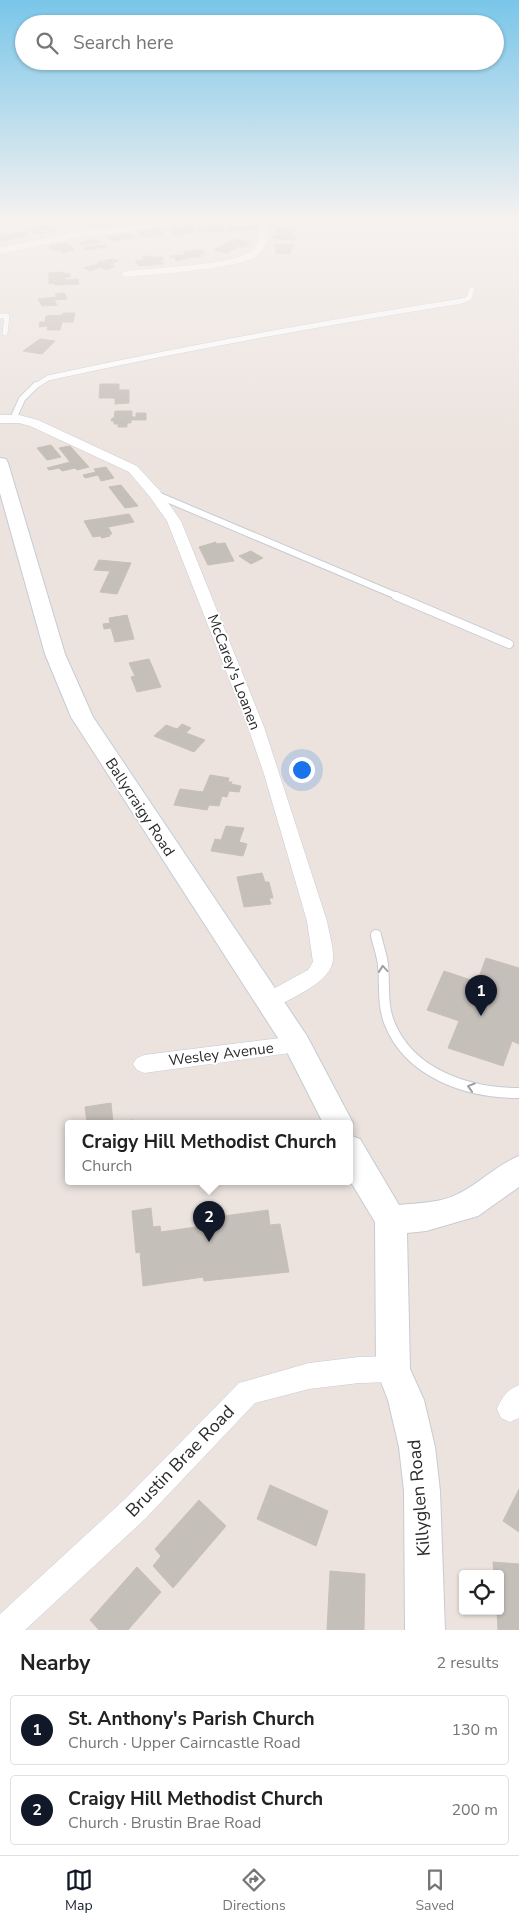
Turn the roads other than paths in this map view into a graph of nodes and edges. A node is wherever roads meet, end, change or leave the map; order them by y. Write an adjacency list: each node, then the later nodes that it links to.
1 (470, 296): 4 (lane)
2 (0, 316): 3 (lane)
3 (5, 333)
4 (7, 419): 6 (street, McCarey's Loanen)
5 (0, 463): 9 (street, Ballycraigy Road)
6 (155, 494): 7 (lane); 9 (street, McCarey's Loanen)
7 (509, 644)
8 (376, 935): 12 (lane, one-way to 8)
9 (269, 1000): 10 (street, Ballycraigy Road)
10 (297, 1044): 11 (street, Wesley Avenue); 13 (street, Ballycraigy Road)
11 (144, 1064)
12 (519, 1093)
13 (336, 1120)
14 (353, 1156): 16 (street)
15 (519, 1170): 16 (street)
16 (391, 1220): 17 (street, Killyglen Road)
17 (393, 1369): 18 (street, Brustin Brae Road); 19 (street, Killyglen Road)
18 (4, 1630)
19 (425, 1630)

